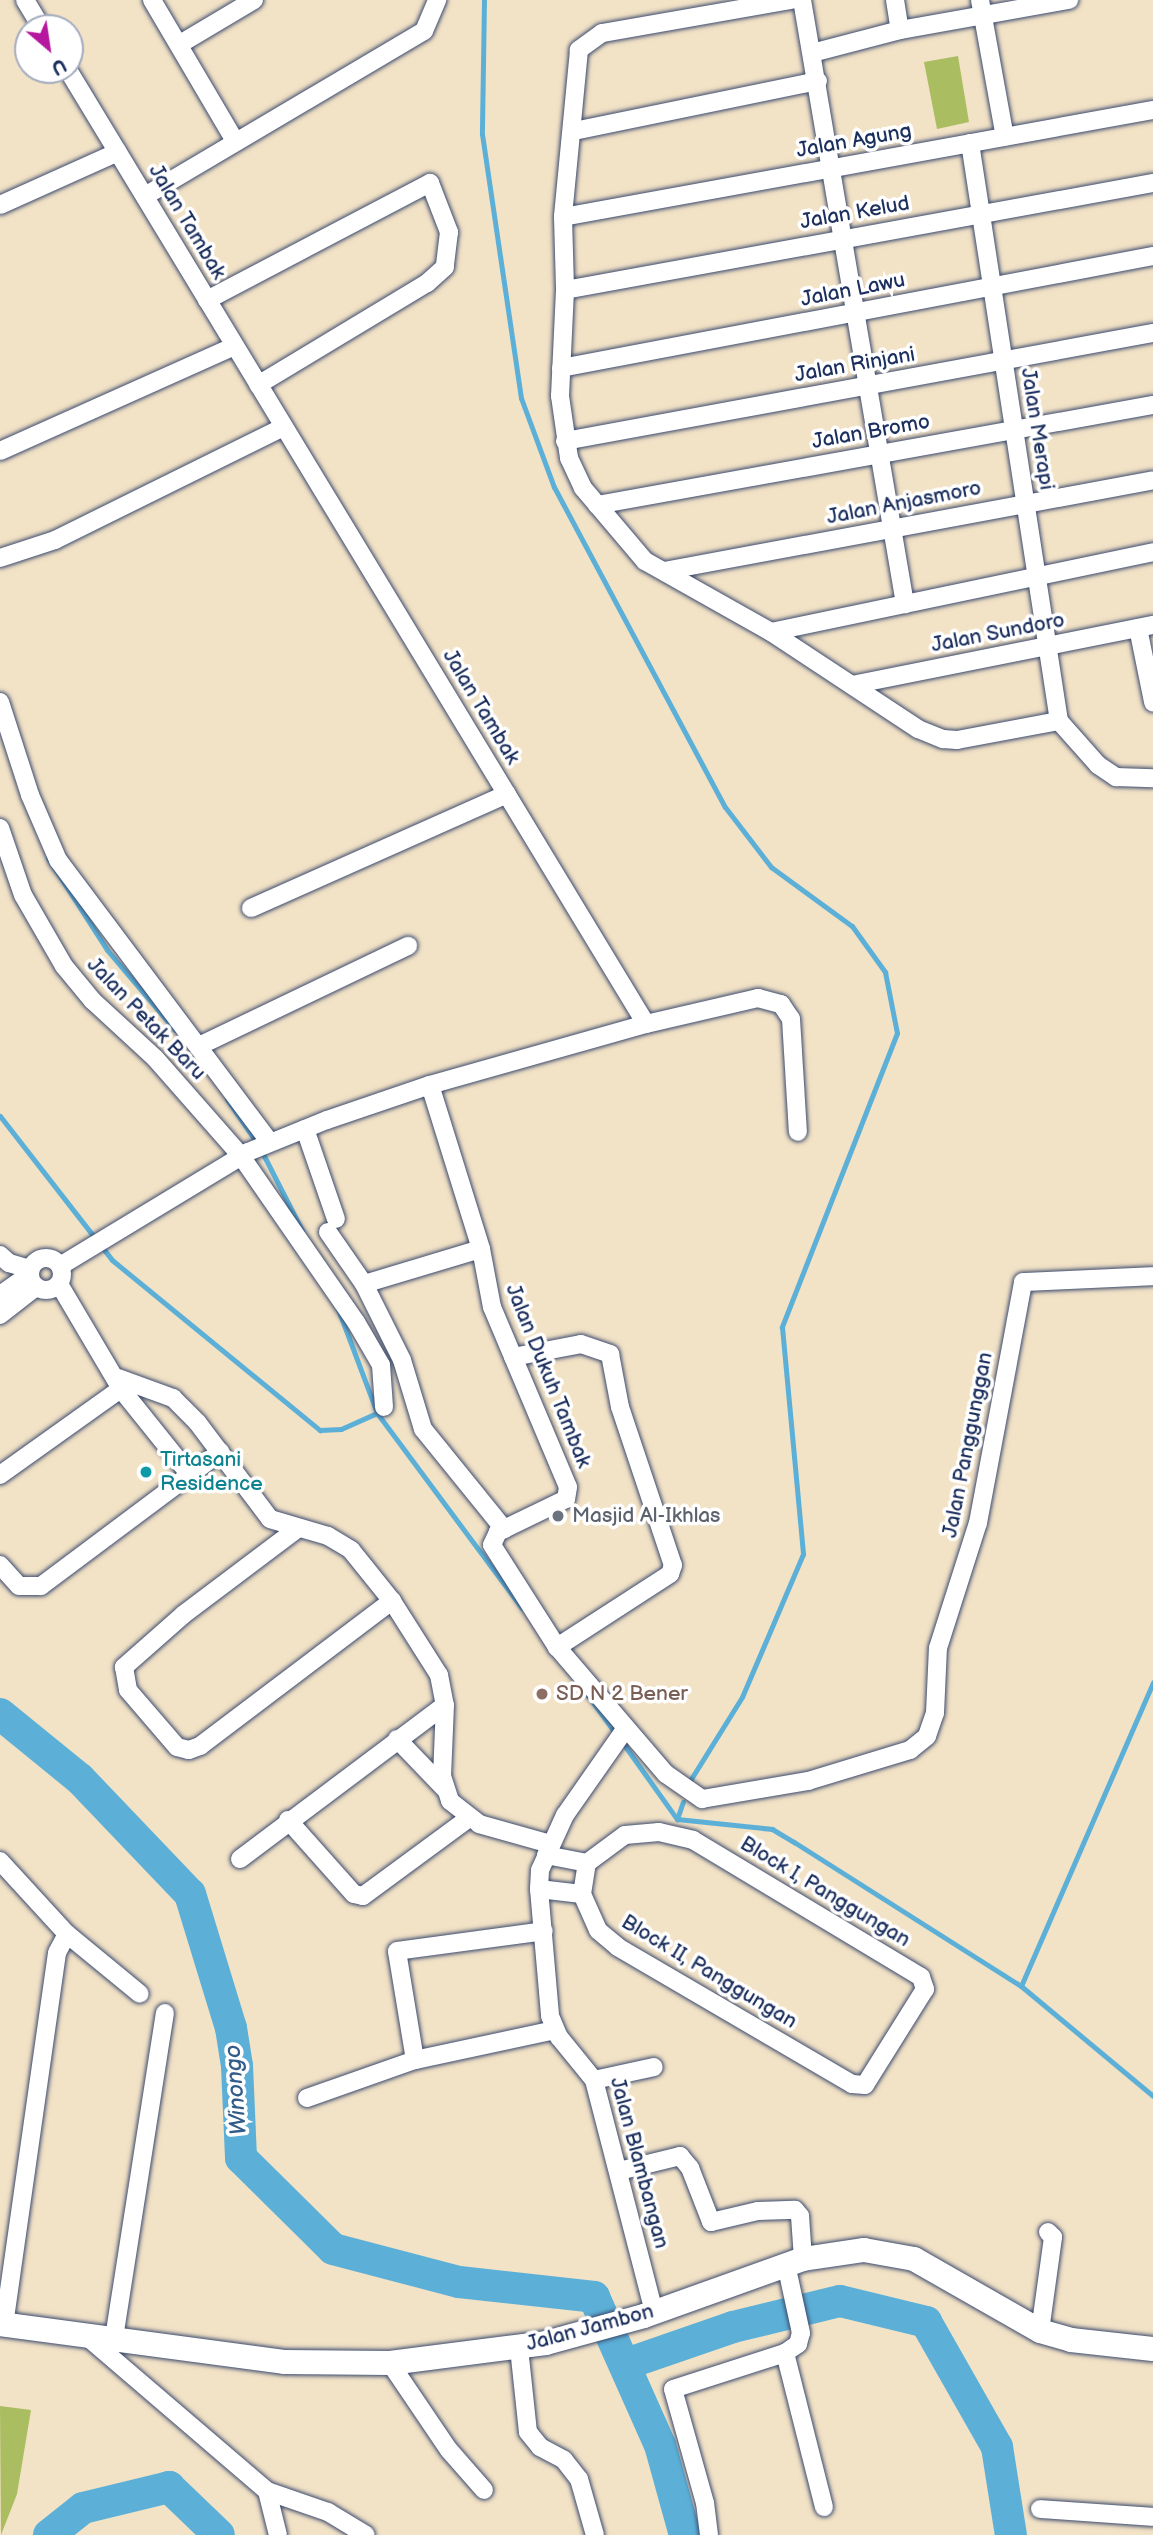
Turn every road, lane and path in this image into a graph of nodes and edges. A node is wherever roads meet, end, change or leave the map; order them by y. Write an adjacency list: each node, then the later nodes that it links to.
1 (152, 0): 11 (street)
2 (254, 0): 11 (street)
3 (437, 0): 18 (street)
4 (791, 0): 9 (street)
5 (802, 0): 12 (street)
6 (894, 0): 10 (street)
7 (1069, 0): 8 (street)
8 (981, 7): 10 (street); 17 (street)
9 (706, 8): 16 (street)
10 (900, 30): 12 (street)
11 (180, 44): 18 (street)
12 (812, 53): 13 (street)
13 (818, 80): 16 (street); 21 (street)
14 (77, 84): 20 (street, Jalan Tambak)
15 (1153, 110): 17 (street, Jalan Agung)
16 (574, 131): 26 (street)
17 (1005, 137): 19 (street, Jalan Agung)
18 (235, 141): 23 (street)
19 (970, 143): 21 (street, Jalan Agung); 25 (street, Jalan Merapi)
20 (118, 152): 23 (street, Jalan Tambak); 24 (street)
21 (833, 168): 26 (street, Jalan Agung); 27 (street)
22 (1153, 184): 25 (street, Jalan Kelud)
23 (145, 196): 31 (street, Jalan Tambak)
24 (0, 205)
25 (981, 215): 27 (street, Jalan Kelud); 29 (street, Jalan Merapi)
26 (563, 217): 30 (street)
27 (844, 238): 30 (street, Jalan Kelud); 32 (street)
28 (1153, 256): 29 (street, Jalan Lawu)
29 (992, 285): 32 (street, Jalan Lawu); 35 (street, Jalan Merapi)
30 (565, 290): 36 (street)
31 (207, 300): 34 (street, Jalan Tambak); 37 (street)
32 (858, 313): 36 (street, Jalan Lawu); 38 (street)
33 (1153, 333): 35 (street, Jalan Rinjani)
34 (235, 346): 37 (street, Jalan Tambak); 43 (street)
35 (1003, 360): 38 (street, Jalan Rinjani); 41 (street, Jalan Merapi)
36 (561, 368): 42 (street)
37 (258, 384): 40 (street, Jalan Tambak)
38 (869, 385): 42 (street, Jalan Rinjani); 44 (street)
39 (1153, 405): 41 (street, Jalan Bromo)
40 (284, 427): 50 (street); 62 (street, Jalan Tambak)
41 (1014, 430): 44 (street, Jalan Bromo); 46 (street, Jalan Merapi)
42 (565, 441): 47 (street)
43 (0, 451)
44 (882, 453): 47 (street, Jalan Bromo); 48 (street)
45 (1153, 480): 46 (street, Jalan Anjasmoro)
46 (1026, 503): 48 (street, Jalan Anjasmoro); 52 (street, Jalan Merapi)
47 (597, 505): 51 (street)
48 (892, 528): 51 (street, Jalan Anjasmoro); 53 (street)
49 (1153, 552): 52 (street)
50 (0, 558)
51 (664, 571): 55 (street)
52 (1036, 577): 53 (street); 56 (street, Jalan Merapi)
53 (905, 604): 55 (street)
54 (1146, 626): 56 (street, Jalan Sundoro); 59 (street)
55 (771, 632): 57 (street)
56 (1047, 646): 57 (street, Jalan Sundoro); 60 (street, Jalan Merapi)
57 (852, 685): 60 (street)
58 (0, 702): 68 (street)
59 (1153, 702)
60 (1059, 721): 61 (street)
61 (1153, 778)
62 (506, 794): 65 (street); 67 (street, Jalan Tambak)
63 (0, 828): 64 (street, Jalan Petak Baru)
64 (6, 872): 72 (street, Jalan Petak Baru)
65 (251, 908)
66 (408, 946): 68 (street)
67 (646, 1024): 69 (street); 71 (street)
68 (199, 1046): 72 (street)
69 (430, 1085): 70 (street); 73 (street, Jalan Dukuh Tambak)
70 (304, 1129): 72 (street); 78 (street)
71 (798, 1132)
72 (255, 1149): 75 (street); 83 (street)
73 (481, 1249): 78 (street); 81 (street, Jalan Dukuh Tambak)
74 (0, 1255): 77 (street)
75 (60, 1275): 77 (street); 77 (street); 82 (street)
76 (1153, 1276): 93 (street, Jalan Panggunggan)
77 (32, 1277): 79 (street); 80 (street)
78 (364, 1284): 88 (street)
79 (0, 1295)
80 (0, 1315)
81 (513, 1357): 88 (street, Jalan Dukuh Tambak); 91 (street)
82 (124, 1382): 84 (street); 85 (street); 86 (street)
83 (384, 1407)
84 (220, 1452): 86 (street); 87 (street)
85 (0, 1475)
86 (191, 1476): 89 (street)
87 (296, 1529): 90 (street); 90 (street)
88 (504, 1529): 91 (street)
89 (0, 1566)
90 (392, 1601): 92 (street)
91 (557, 1647): 93 (street)
92 (445, 1705): 94 (street); 95 (street)
93 (620, 1736): 98 (street)
94 (397, 1740): 95 (street); 97 (street)
95 (444, 1788): 96 (street)
96 (469, 1818): 97 (street); 98 (street)
97 (288, 1820): 99 (street)
98 (548, 1849): 101 (street); 102 (street)
99 (240, 1858)
100 (0, 1861): 105 (street)
101 (587, 1863): 103 (street); 112 (street, Block I, Panggungan)
102 (540, 1889): 103 (street); 104 (street)
103 (582, 1894): 112 (street, Block II, Panggungan)
104 (544, 1931): 108 (street); 109 (street)
105 (67, 1934): 106 (street); 118 (street)
106 (140, 1994)
107 (165, 2013): 121 (street)
108 (555, 2030): 109 (street); 111 (street, Jalan Blambangan)
109 (415, 2060): 113 (street)
110 (654, 2067): 111 (street)
111 (594, 2081): 114 (street, Jalan Blambangan)
112 (860, 2086)
113 (307, 2098)
114 (619, 2171): 116 (street); 117 (street, Jalan Blambangan)
115 (1048, 2232): 119 (street)
116 (795, 2262): 117 (main road, Jalan Jambon); 119 (main road, Jalan Jambon); 124 (street)
117 (649, 2314): 122 (main road, Jalan Jambon)
118 (2, 2325): 120 (main road, Jalan Jambon)
119 (1040, 2331): 123 (main road, Jalan Jambon)
120 (85, 2335): 121 (main road, Jalan Jambon); 127 (street)
121 (114, 2338): 125 (main road, Jalan Jambon)
122 (519, 2348): 125 (main road, Jalan Jambon); 133 (street)
123 (1153, 2349)
124 (785, 2353): 128 (street); 134 (street)
125 (390, 2363): 126 (street)
126 (484, 2490)
127 (267, 2491): 131 (street); 132 (street)
128 (824, 2507)
129 (1040, 2509): 130 (street)
130 (1153, 2517)
131 (278, 2535)
132 (366, 2535)
133 (595, 2535)
134 (709, 2535)

